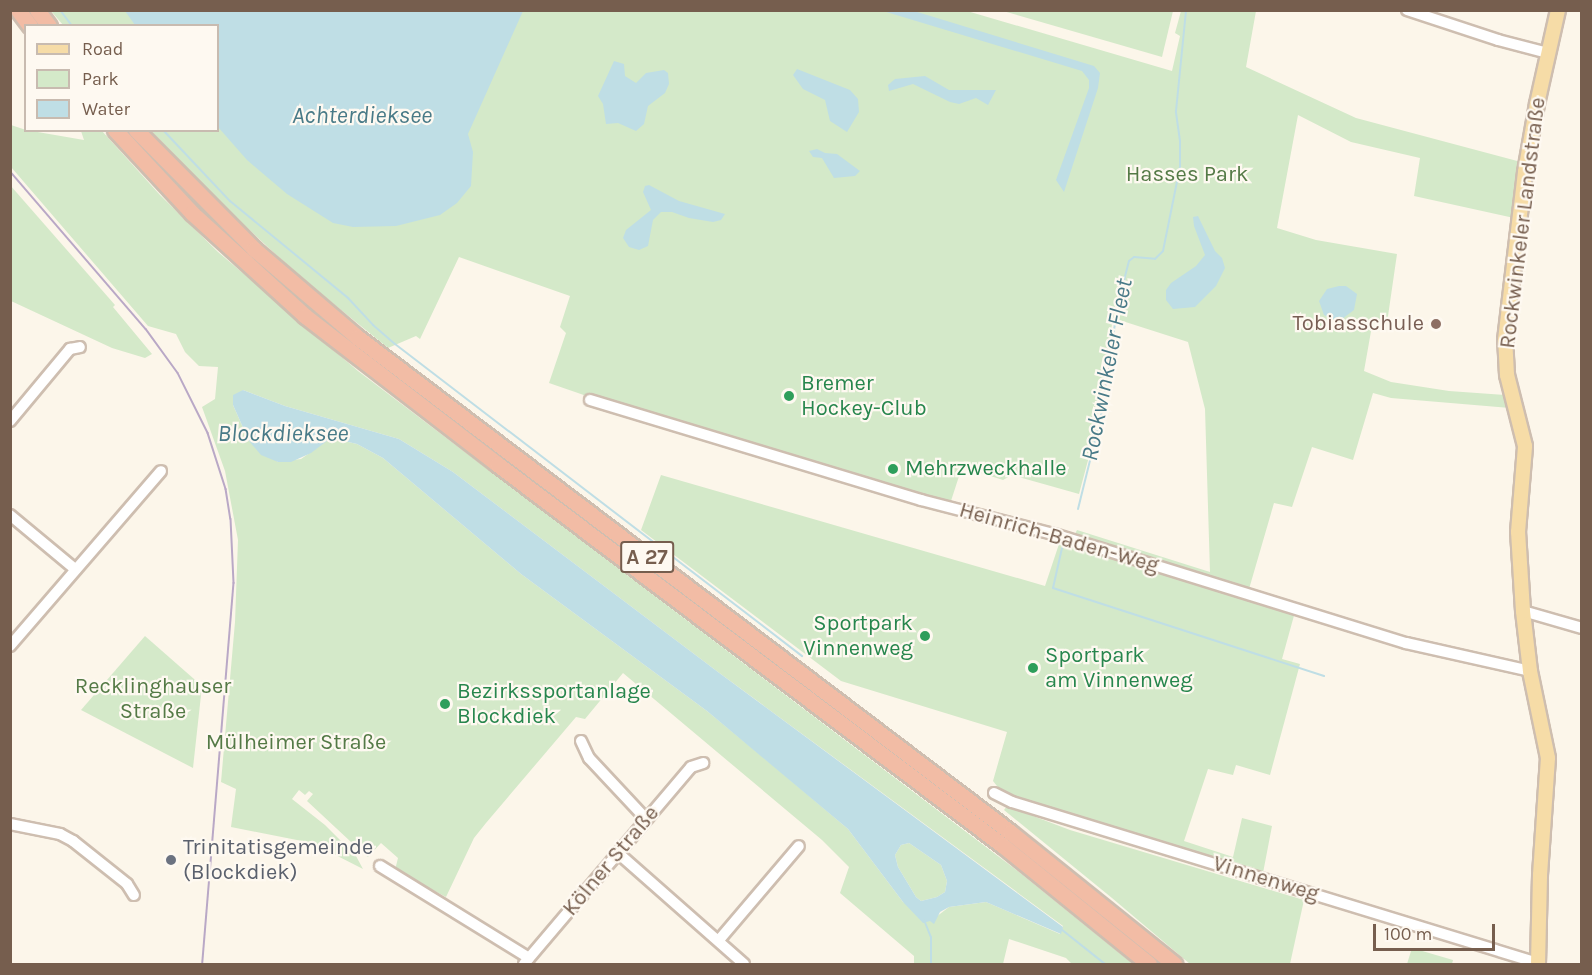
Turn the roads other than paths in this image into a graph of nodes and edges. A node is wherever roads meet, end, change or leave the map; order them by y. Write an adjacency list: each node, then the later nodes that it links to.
1 (18, 10): 5 (highway)
2 (37, 10): 6 (highway)
3 (1407, 10): 7 (street)
4 (1558, 10): 7 (main road, Rockwinkeler Landstraße)
5 (28, 24)
6 (48, 24)
7 (1548, 52): 16 (main road, Rockwinkeler Landstraße)
8 (117, 132): 32 (highway, A 27)
9 (138, 132): 33 (highway, A 27)
10 (80, 347): 12 (street)
11 (590, 400): 19 (street, Heinrich-Baden-Weg)
12 (10, 421)
13 (161, 471): 15 (street)
14 (10, 515): 15 (street)
15 (75, 569): 18 (street)
16 (1523, 611): 17 (street); 19 (main road, Rockwinkeler Landstraße)
17 (1581, 627)
18 (10, 646)
19 (1530, 671): 34 (main road, Rockwinkeler Landstraße)
20 (581, 741): 23 (street)
21 (703, 763): 23 (street, Kölner Straße)
22 (994, 793): 34 (street, Vinnenweg)
23 (646, 819): 26 (street, Kölner Straße)
24 (10, 824): 28 (street)
25 (799, 846): 29 (street)
26 (618, 853): 29 (street); 30 (street, Kölner Straße)
27 (380, 866): 30 (street)
28 (134, 895)
29 (719, 940): 31 (street)
30 (526, 961)
31 (744, 964)
32 (1149, 964)
33 (1174, 964)
34 (1538, 964)

